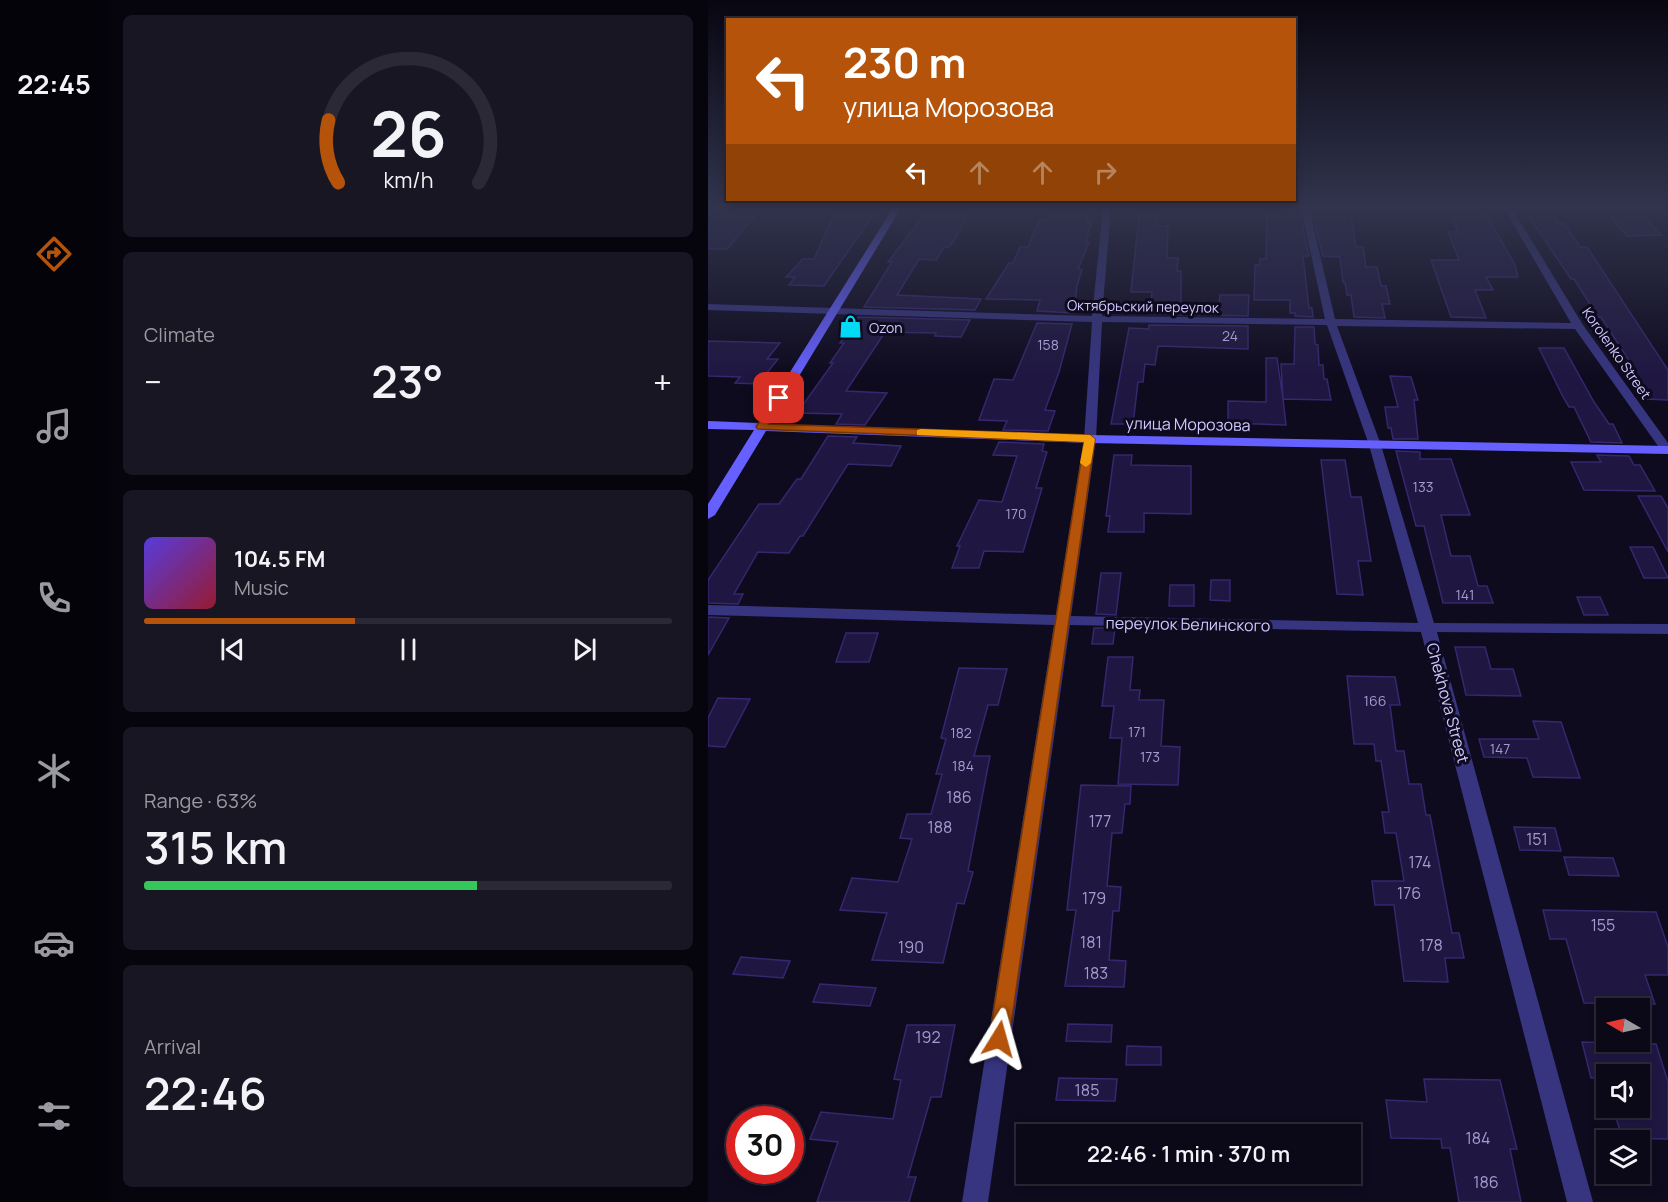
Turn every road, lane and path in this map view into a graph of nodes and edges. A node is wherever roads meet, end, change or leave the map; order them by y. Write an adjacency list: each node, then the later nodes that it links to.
1 (861, 264): 6 (street)
2 (1102, 264): 7 (street)
3 (1318, 264): 8 (street, Chekhova Street)
4 (1541, 264): 9 (street, Korolenko Street)
5 (708, 307): 6 (street, Октябрьский переулок)
6 (832, 310): 7 (street, Октябрьский переулок); 11 (street)
7 (1097, 319): 8 (street, Октябрьский переулок); 12 (street)
8 (1332, 323): 9 (street, Октябрьский переулок); 13 (street, Chekhova Street)
9 (1578, 326): 14 (street, Korolenko Street)
10 (708, 425): 11 (street, улица Морозова)
11 (762, 427): 12 (street, улица Морозова); 15 (street)
12 (1090, 439): 13 (street, улица Морозова); 17 (street)
13 (1376, 445): 14 (street, улица Морозова); 18 (street, Chekhova Street)
14 (1667, 450)
15 (708, 516)
16 (708, 610): 17 (street, переулок Белинского)
17 (1060, 621): 18 (street, переулок Белинского); 20 (street)
18 (1428, 629): 19 (street, переулок Белинского); 21 (street, Chekhova Street)
19 (1668, 629)
20 (975, 1202)
21 (1580, 1202)

